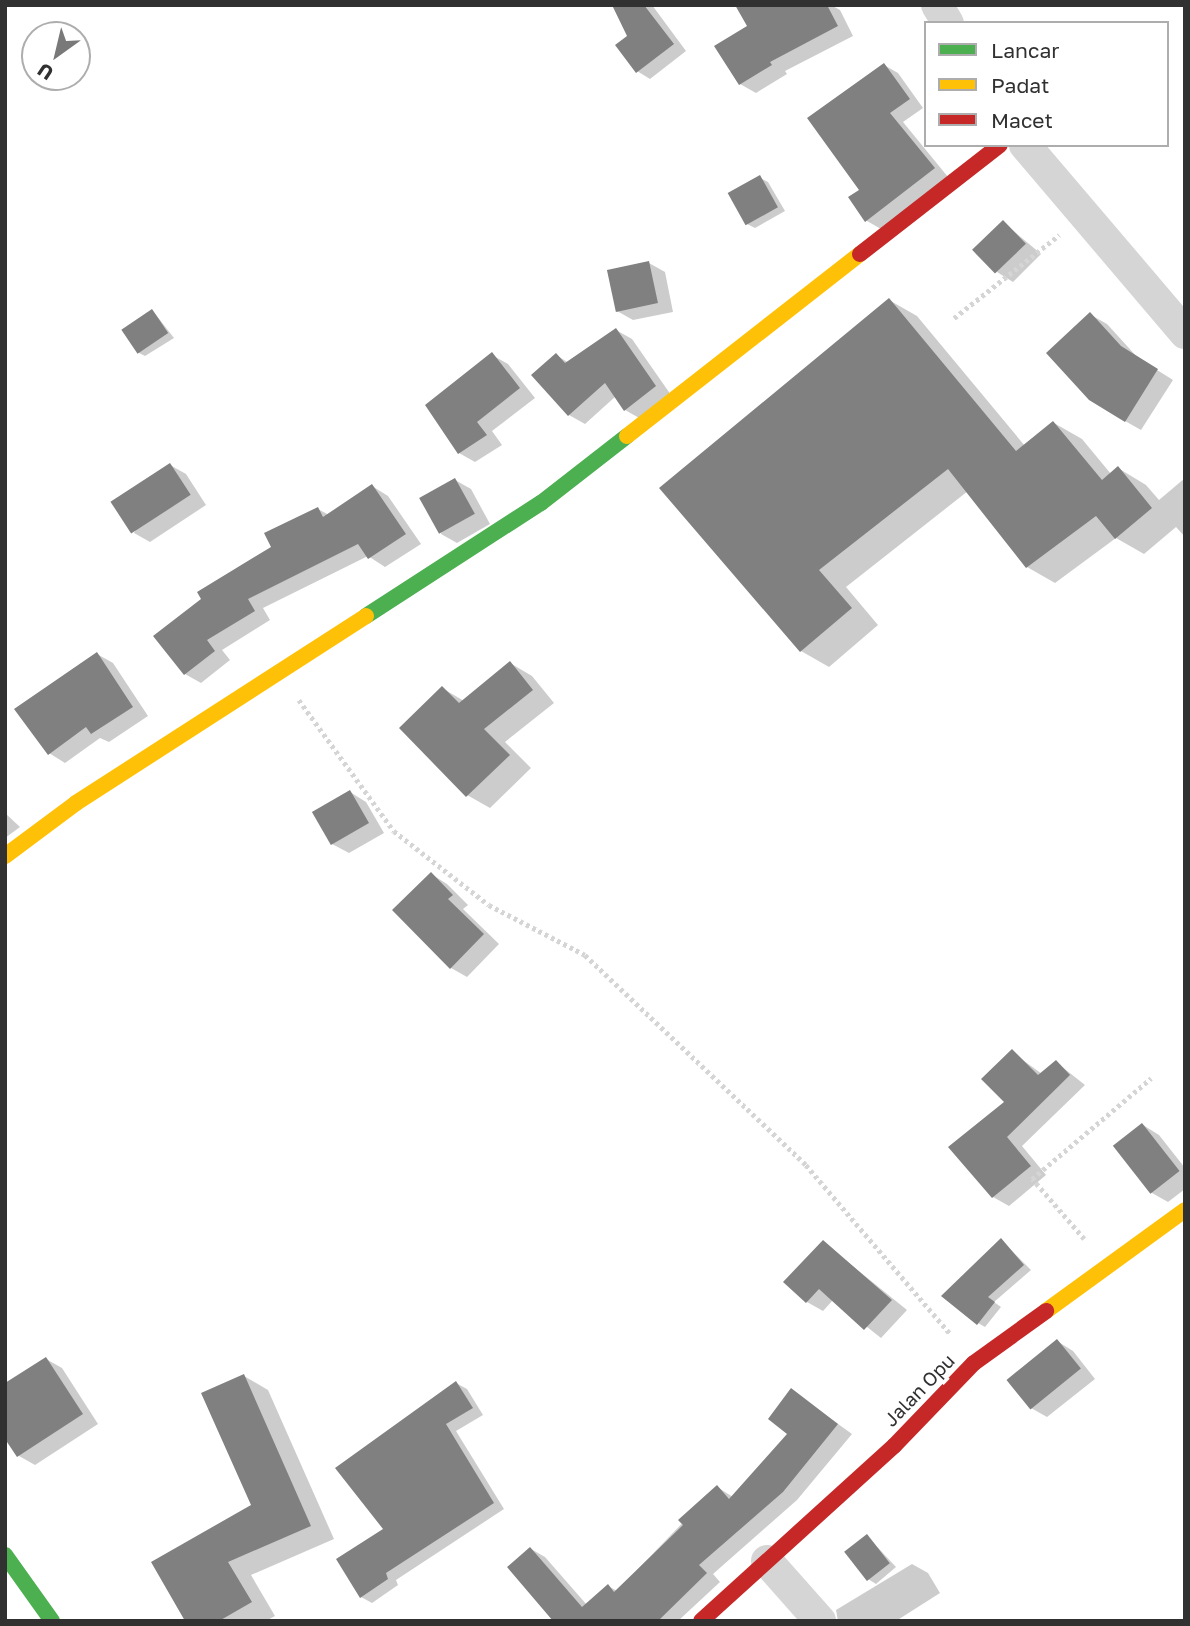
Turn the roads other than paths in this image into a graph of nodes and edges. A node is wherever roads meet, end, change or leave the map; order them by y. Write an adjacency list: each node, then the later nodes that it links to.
1 (937, 5): 2 (street)
2 (946, 21)
3 (997, 147): 6 (street)
4 (1027, 147): 5 (street)
5 (1185, 333)
6 (5, 856)
7 (1185, 1210): 9 (street, Jalan Opu)
8 (5, 1555): 10 (street)
9 (767, 1561): 11 (street, Jalan Opu); 12 (street)
10 (52, 1621)
11 (701, 1621)
12 (820, 1621)

